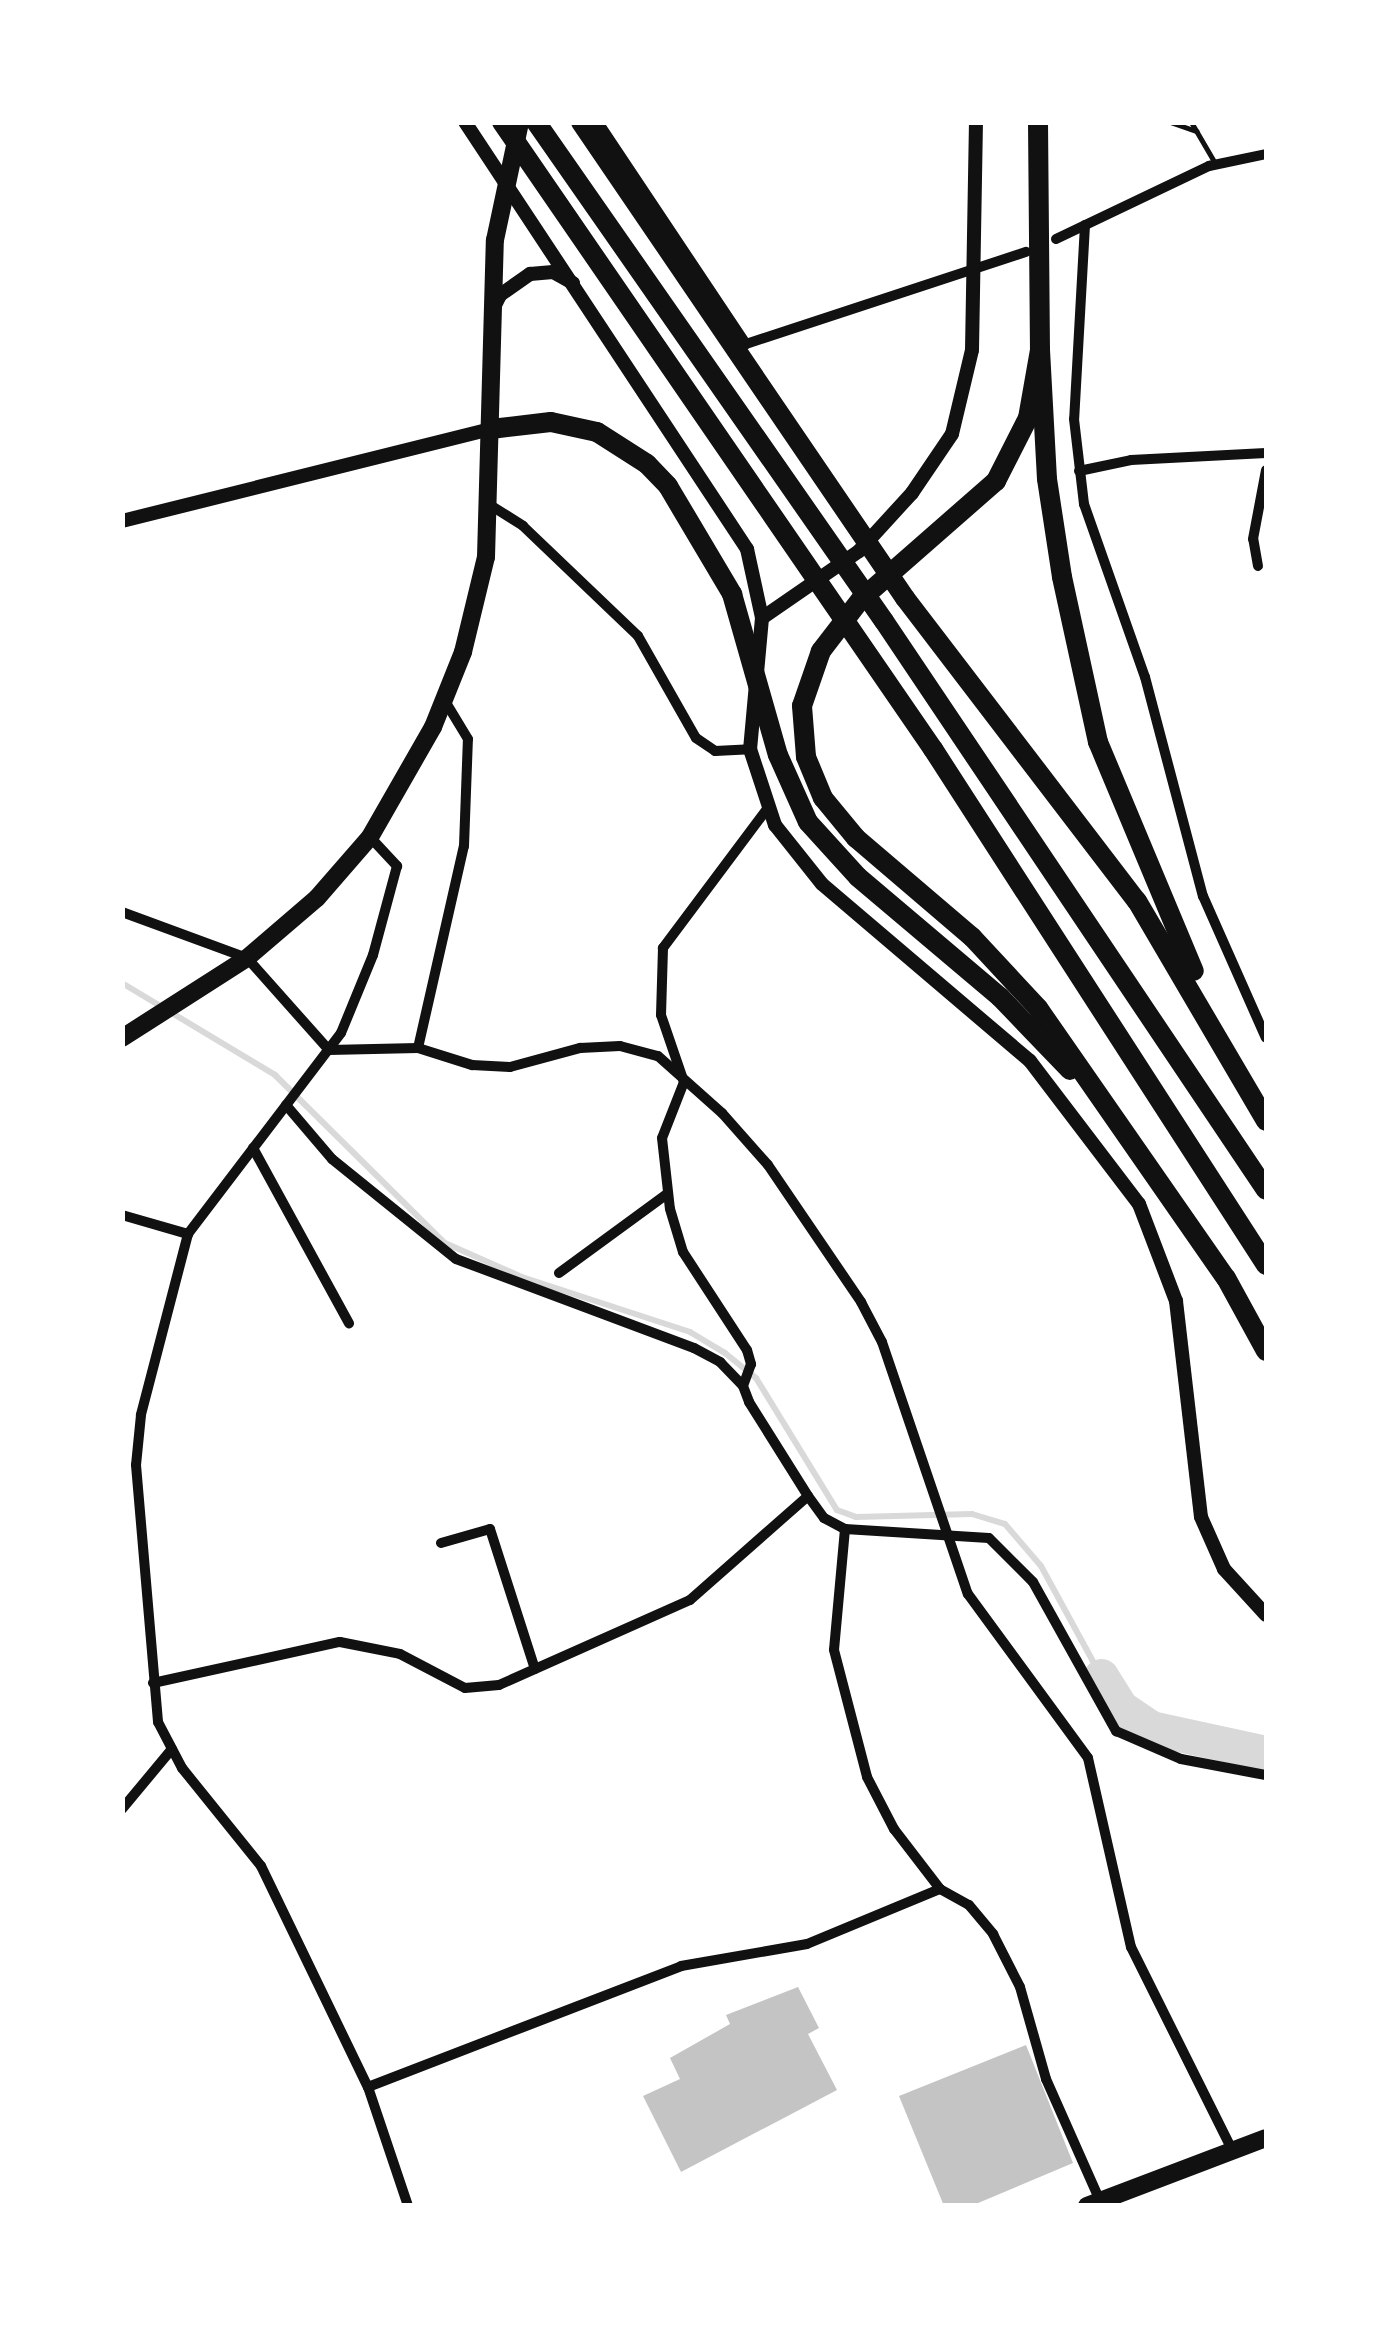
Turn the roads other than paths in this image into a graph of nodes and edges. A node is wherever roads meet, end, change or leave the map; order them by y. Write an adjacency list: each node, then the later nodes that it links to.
1 (465, 122): 14 (street)
2 (502, 122): 50 (highway)
3 (520, 122): 14 (main road)
4 (536, 122): 46 (highway)
5 (581, 122): 41 (highway)
6 (598, 122): 18 (street)
7 (976, 122): 18 (street)
8 (1038, 122): 21 (highway)
9 (1170, 122): 11 (lane)
10 (1191, 122): 11 (lane)
11 (1196, 130): 13 (lane)
12 (1266, 154): 13 (street)
13 (1216, 164): 15 (street)
14 (504, 180): 19 (street); 20 (main road)
15 (1085, 225): 16 (street); 25 (street)
16 (1056, 239)
17 (1026, 252): 18 (street)
18 (975, 273): 29 (street)
19 (577, 287): 20 (street); 29 (street)
20 (492, 310): 22 (main road)
21 (1040, 350): 41 (highway); 45 (highway)
22 (491, 429): 26 (main road); 27 (street); 45 (highway)
23 (1266, 452): 25 (street)
24 (1266, 470): 28 (street)
25 (1079, 471): 37 (street)
26 (490, 505): 30 (main road); 31 (street)
27 (122, 521)
28 (1258, 566)
29 (762, 618): 31 (street)
30 (444, 701): 33 (main road); 38 (street)
31 (750, 749): 32 (street)
32 (767, 809): 40 (street); 61 (street)
33 (370, 836): 35 (main road); 39 (street)
34 (122, 912): 35 (street)
35 (246, 958): 36 (main road); 39 (street)
36 (122, 1038)
37 (1266, 1038)
38 (418, 1048): 39 (street); 40 (street)
39 (328, 1050): 42 (street)
40 (684, 1082): 47 (street); 58 (street)
41 (1252, 1094): 43 (highway)
42 (287, 1103): 44 (street); 54 (street)
43 (1266, 1120)
44 (252, 1148): 49 (street); 52 (street)
45 (1142, 1156): 53 (highway)
46 (1266, 1190)
47 (667, 1194): 51 (street); 54 (street)
48 (122, 1214): 49 (street)
49 (188, 1234): 55 (street)
50 (1266, 1264)
51 (560, 1273)
52 (349, 1323)
53 (1266, 1351)
54 (742, 1386): 56 (street)
55 (137, 1495): 57 (street); 63 (street)
56 (808, 1496): 59 (street); 62 (street)
57 (122, 1497)
58 (945, 1528): 59 (street); 65 (street); 70 (street)
59 (845, 1529): 67 (street)
60 (440, 1543): 62 (street)
61 (1266, 1615)
62 (535, 1670): 63 (street)
63 (154, 1683): 64 (street)
64 (172, 1749): 66 (street); 68 (street)
65 (1266, 1774)
66 (122, 1809)
67 (940, 1889): 68 (street); 71 (street)
68 (368, 2087): 72 (street)
69 (1266, 2138): 70 (main road)
70 (1234, 2152): 71 (main road)
71 (1099, 2203)
72 (408, 2206)

